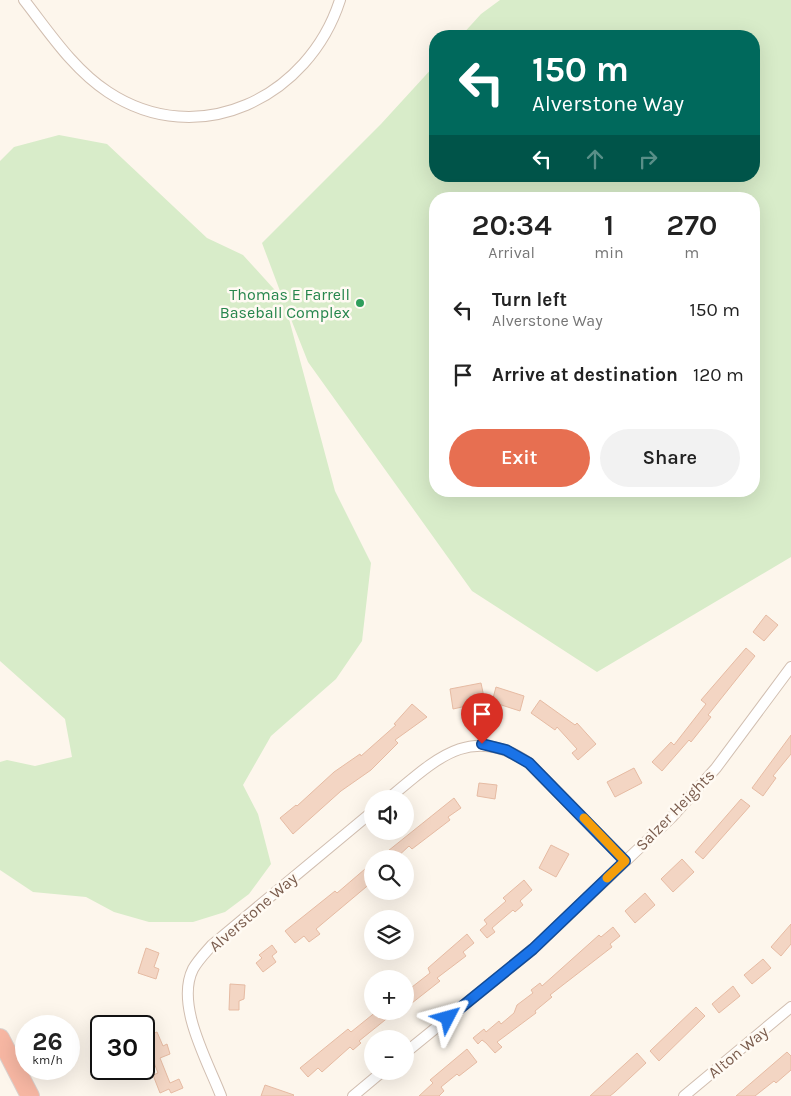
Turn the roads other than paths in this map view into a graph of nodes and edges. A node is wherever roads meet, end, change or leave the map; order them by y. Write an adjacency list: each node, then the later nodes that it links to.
1 (24, 0): 2 (street)
2 (340, 0)
3 (791, 667): 6 (street, Salzer Heights)
4 (400, 790): 6 (street)
5 (364, 819): 12 (street, Alverstone Way)
6 (625, 861): 9 (street, Salzer Heights)
7 (791, 1007): 14 (street, Alton Way)
8 (0, 1038): 11 (highway)
9 (414, 1047)
10 (372, 1080): 13 (street)
11 (30, 1096)
12 (222, 1096)
13 (353, 1096)
14 (684, 1096)

